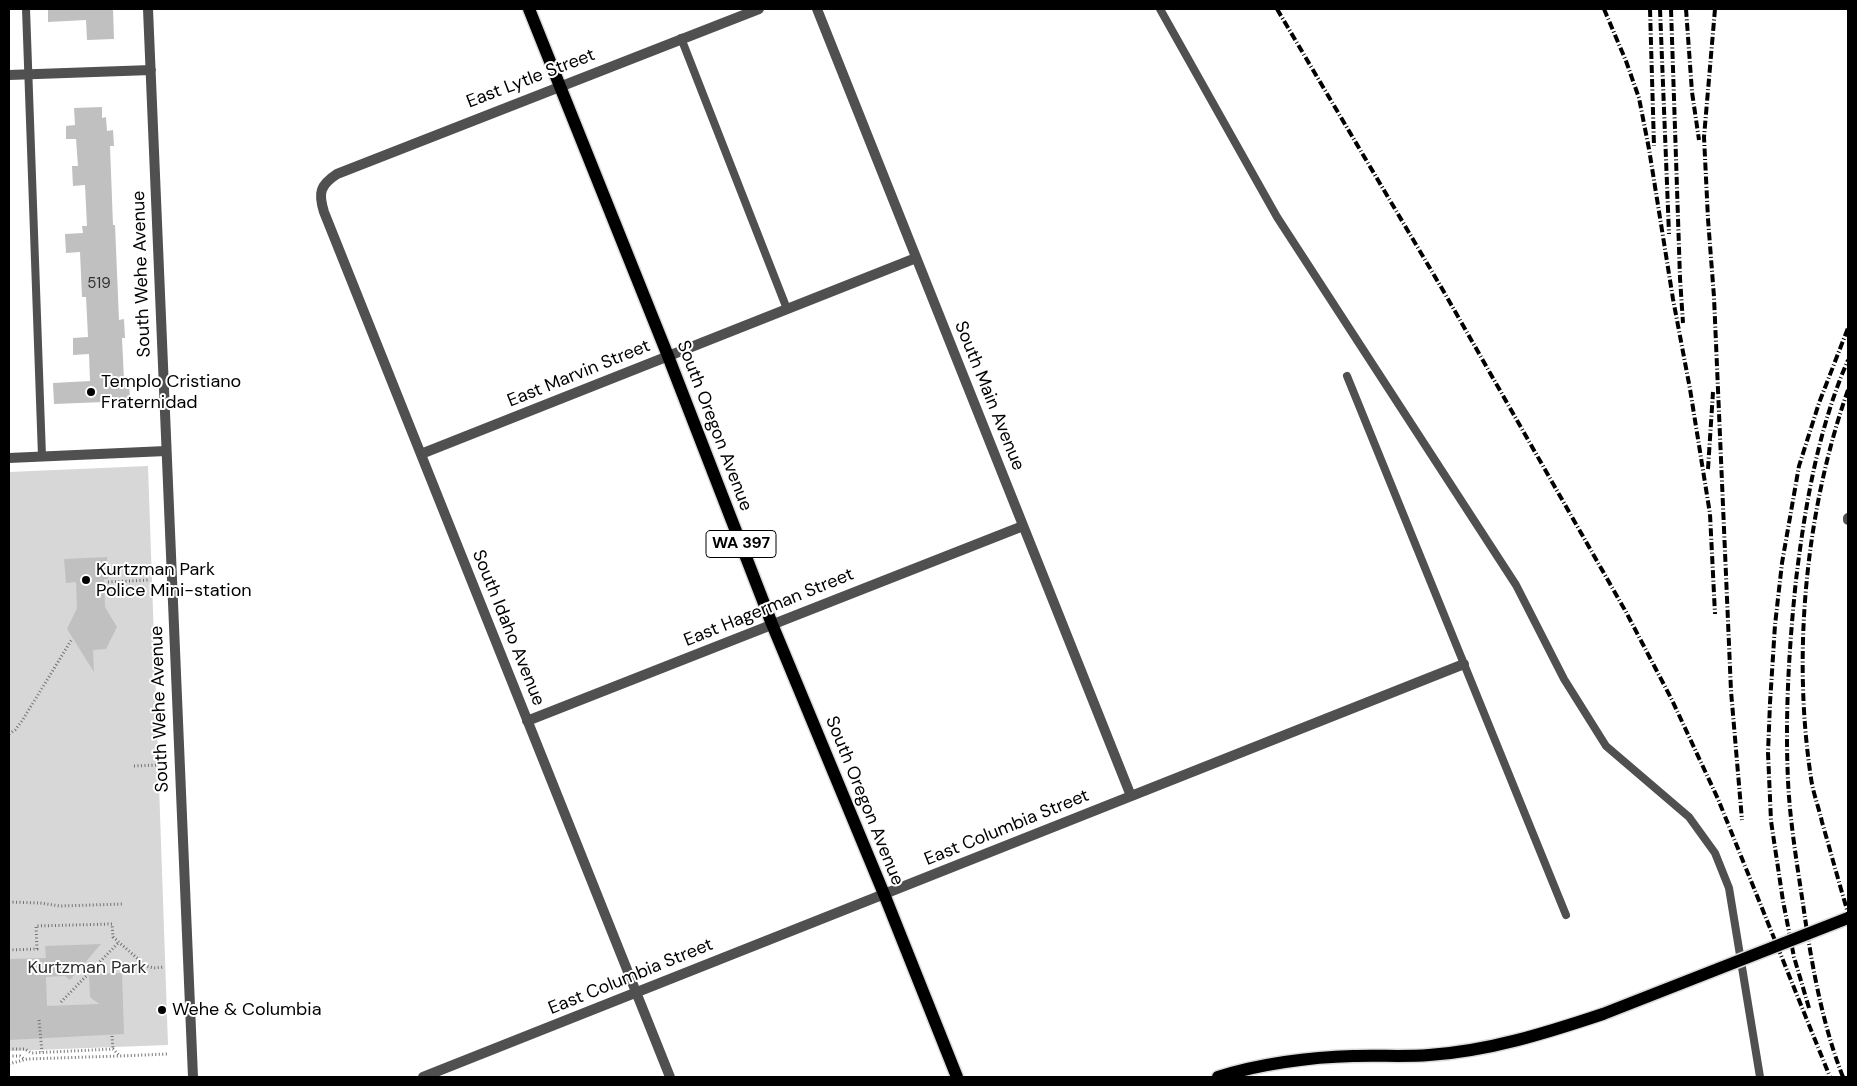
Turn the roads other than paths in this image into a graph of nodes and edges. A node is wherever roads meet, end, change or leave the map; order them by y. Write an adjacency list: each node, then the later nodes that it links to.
1 (26, 9): 9 (lane)
2 (148, 9): 8 (street, South Wehe Avenue)
3 (529, 9): 11 (main road, South Oregon Avenue / WA 397)
4 (759, 9): 7 (street, East Lytle Street)
5 (817, 9): 13 (street, South Main Avenue)
6 (1160, 9): 36 (lane)
7 (681, 38): 11 (street, East Lytle Street); 14 (lane)
8 (151, 70): 9 (street); 17 (street, South Wehe Avenue)
9 (29, 74): 10 (street); 19 (lane)
10 (9, 75)
11 (560, 86): 12 (street, East Lytle Street); 15 (main road, South Oregon Avenue / WA 397)
12 (321, 189): 18 (street, South Idaho Avenue)
13 (916, 258): 14 (street, East Marvin Street); 21 (street, South Main Avenue)
14 (786, 309): 15 (street, East Marvin Street)
15 (668, 356): 18 (street, East Marvin Street); 22 (main road, South Oregon Avenue / WA 397)
16 (1348, 376): 23 (lane)
17 (166, 451): 19 (street); 31 (street, South Wehe Avenue)
18 (421, 454): 24 (street, South Idaho Avenue)
19 (42, 456): 20 (street)
20 (9, 458)
21 (1023, 526): 22 (street, East Hagerman Street); 25 (street, South Main Avenue)
22 (772, 624): 24 (street, East Hagerman Street); 26 (main road, South Oregon Avenue / WA 397)
23 (1464, 664): 25 (street, East Columbia Street); 27 (lane)
24 (527, 722): 29 (street, South Idaho Avenue)
25 (1131, 796): 26 (street, East Columbia Street)
26 (884, 894): 29 (street, East Columbia Street); 34 (main road, South Oregon Avenue / WA 397)
27 (1566, 915)
28 (1848, 918): 30 (main road, bridge)
29 (636, 993): 32 (street, East Columbia Street); 33 (street, South Idaho Avenue)
30 (1247, 1074): 35 (main road)
31 (193, 1077)
32 (423, 1077)
33 (670, 1077)
34 (957, 1077)
35 (1218, 1077)
36 (1760, 1077)

